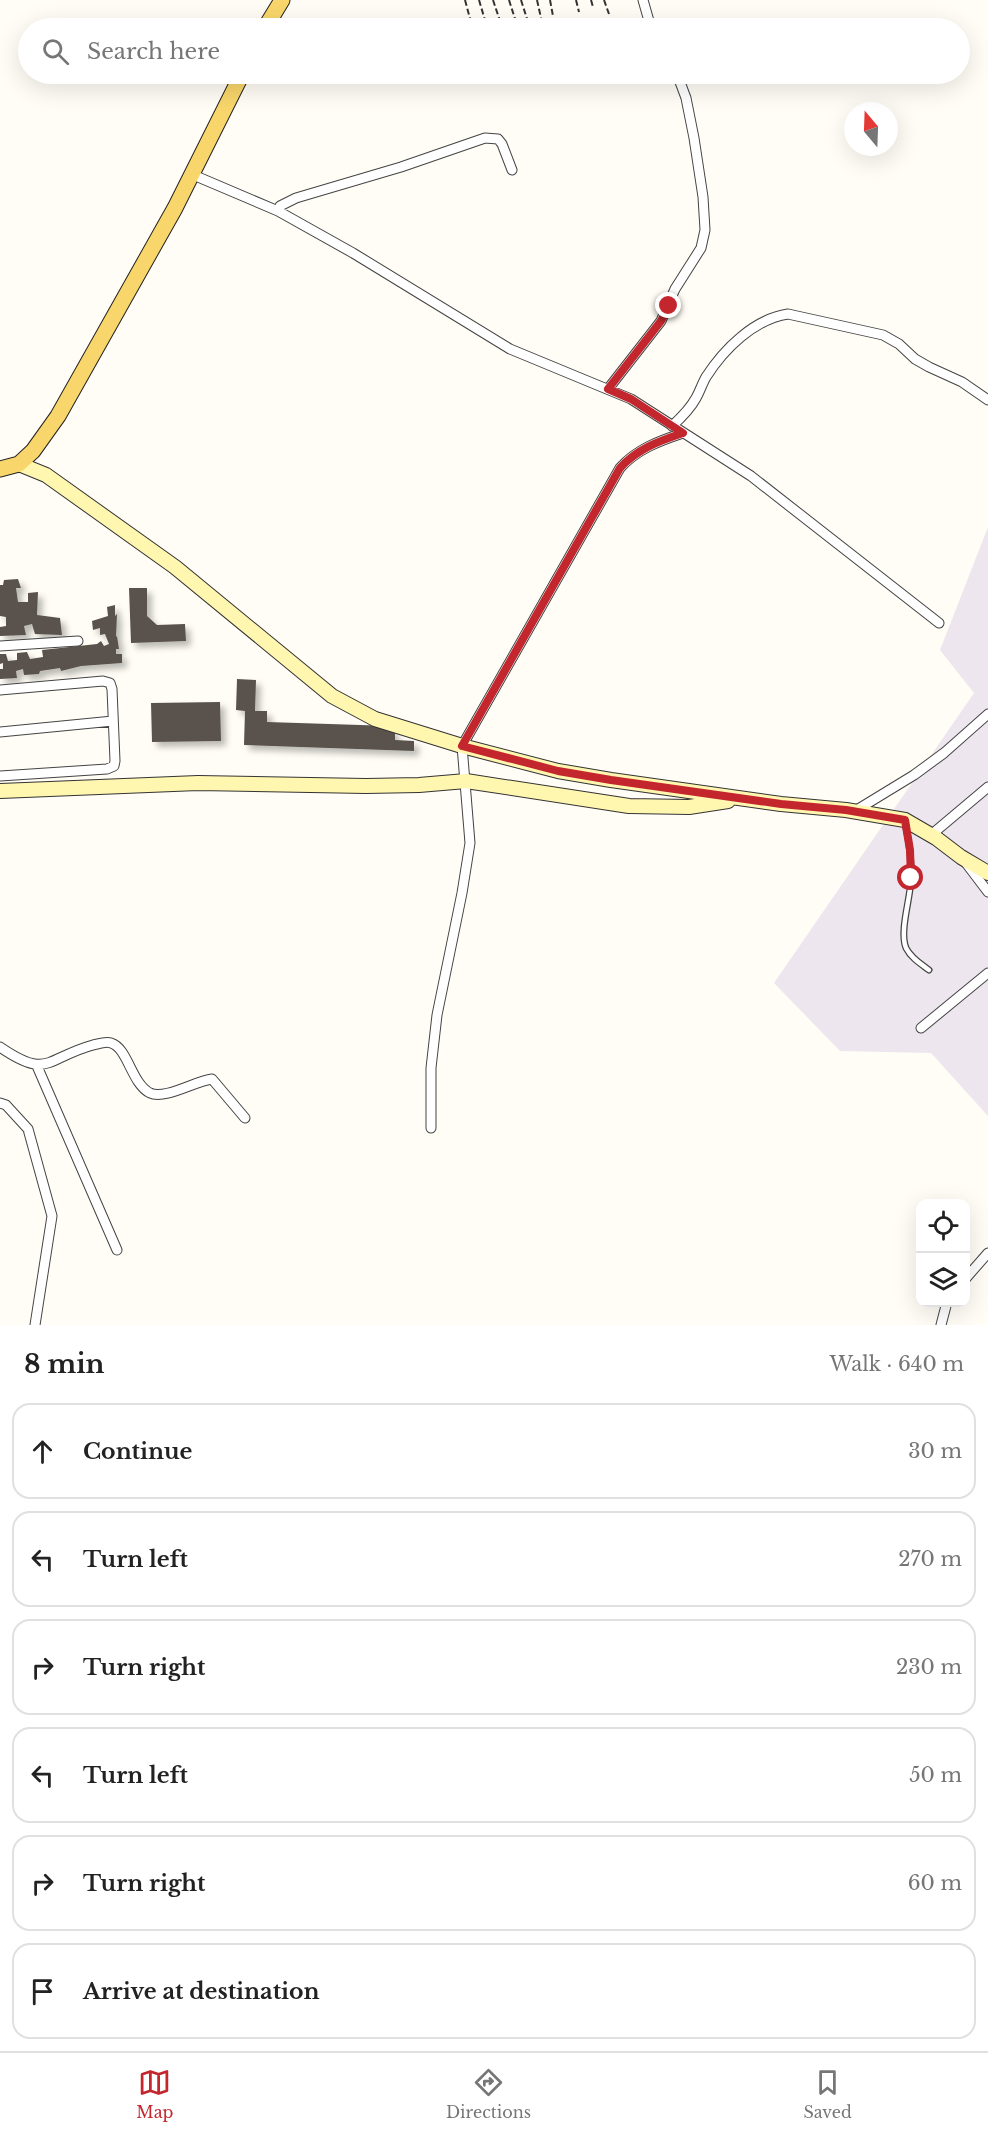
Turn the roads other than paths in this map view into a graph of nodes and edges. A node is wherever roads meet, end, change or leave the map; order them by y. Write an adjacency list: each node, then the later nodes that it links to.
1 (282, 0): 3 (main road)
2 (643, 0): 4 (street)
3 (271, 18)
4 (648, 18)
5 (237, 84): 8 (main road)
6 (681, 84): 10 (street)
7 (512, 170): 9 (street)
8 (191, 174): 9 (street); 14 (main road)
9 (278, 211): 10 (street)
10 (608, 389): 12 (street)
11 (988, 400): 12 (street)
12 (672, 426): 13 (street)
13 (683, 433): 16 (street); 23 (street)
14 (19, 464): 15 (main road); 23 (street)
15 (0, 469)
16 (939, 623)
17 (78, 641): 18 (street)
18 (0, 646)
19 (0, 690): 21 (street)
20 (988, 714): 29 (street)
21 (113, 721): 22 (street); 24 (street)
22 (0, 732)
23 (462, 746): 25 (street); 28 (street)
24 (0, 777)
25 (466, 781): 27 (street); 28 (street); 42 (street)
26 (988, 788): 31 (street)
27 (0, 791)
28 (745, 798): 29 (street)
29 (855, 811): 30 (street)
30 (905, 820): 31 (street); 35 (lane)
31 (931, 835): 32 (street)
32 (962, 857): 33 (street); 34 (street)
33 (988, 873)
34 (988, 892)
35 (929, 970)
36 (988, 973): 37 (street)
37 (921, 1028)
38 (0, 1047): 39 (street)
39 (37, 1066): 41 (street); 43 (street)
40 (0, 1103): 47 (street)
41 (245, 1118)
42 (430, 1128)
43 (117, 1250)
44 (988, 1254): 45 (street)
45 (970, 1274)
46 (946, 1307): 48 (street)
47 (35, 1325)
48 (941, 1325)

